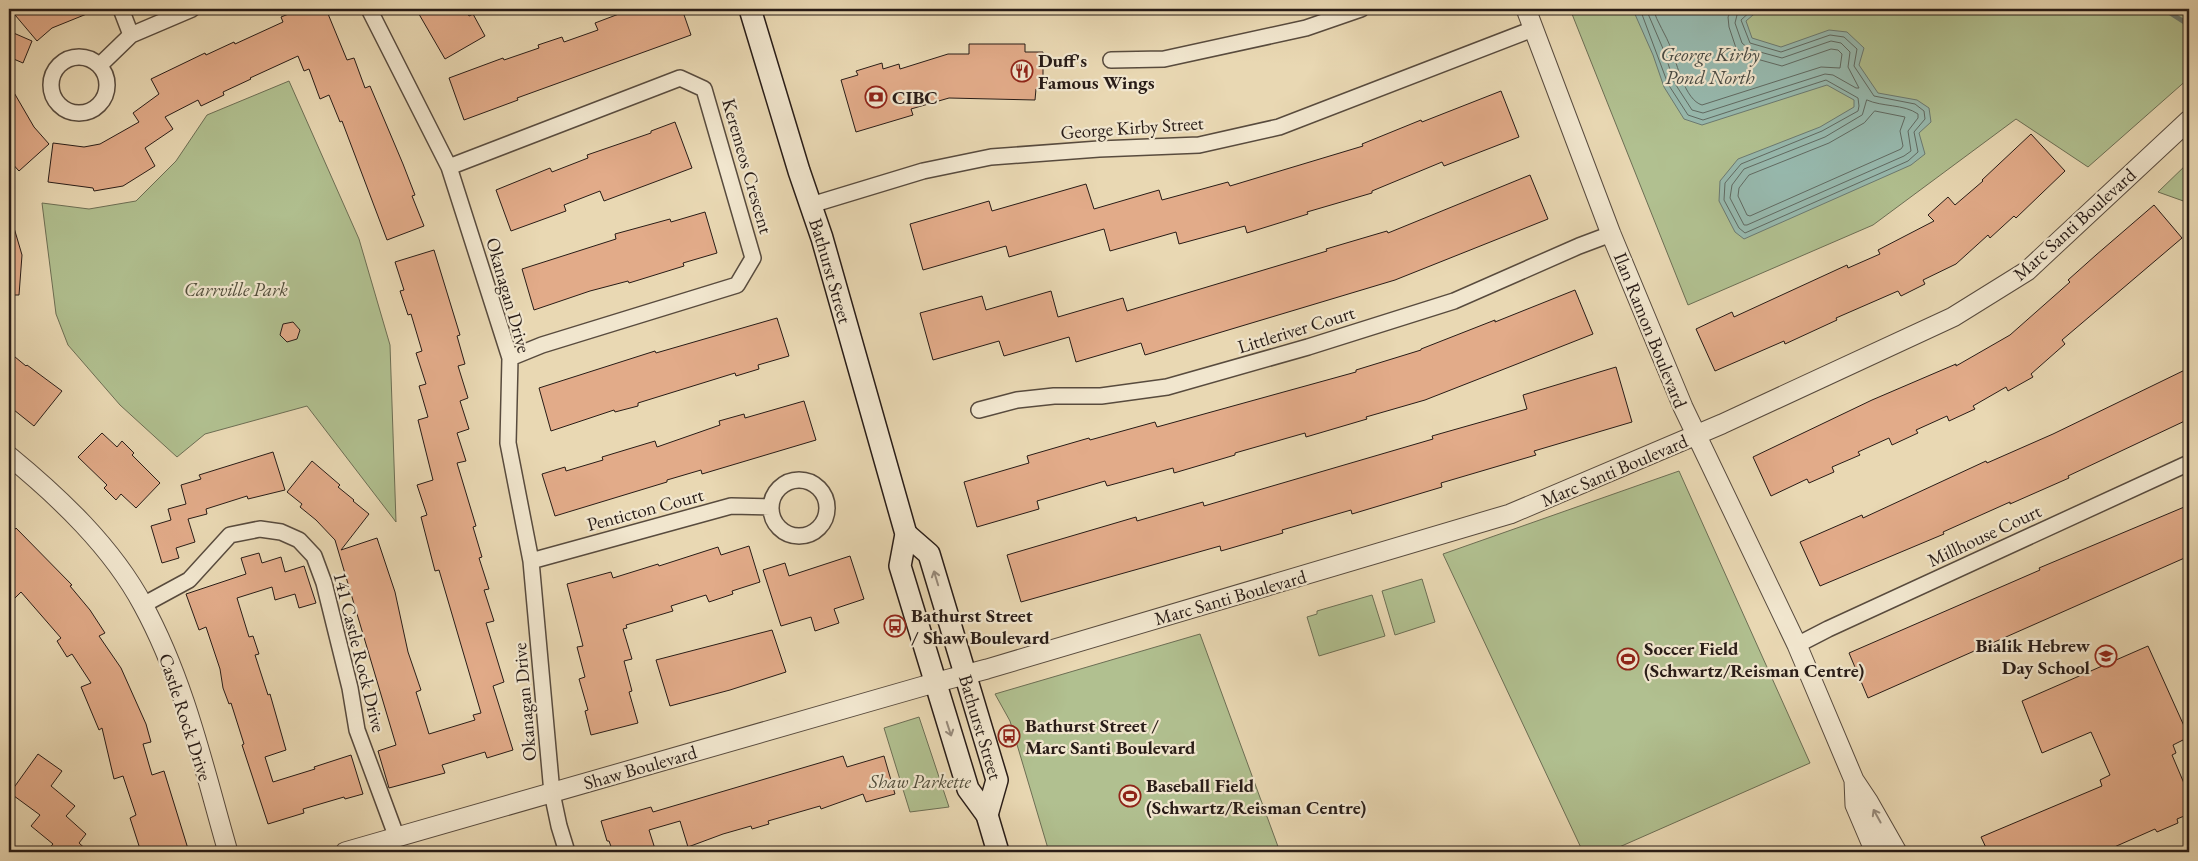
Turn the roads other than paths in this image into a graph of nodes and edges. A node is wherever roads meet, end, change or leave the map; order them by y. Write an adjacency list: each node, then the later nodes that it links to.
1 (121, 9): 8 (street)
2 (192, 9): 8 (street)
3 (369, 9): 12 (street, Okanagan Drive)
4 (750, 9): 13 (main road, Bathurst Street)
5 (1361, 9): 9 (street)
6 (1526, 9): 7 (street, Ilan Ramon Boulevard)
7 (1533, 28): 13 (street, George Kirby Street); 14 (street, Ilan Ramon Boulevard)
8 (132, 35): 10 (street)
9 (1111, 60)
10 (100, 65)
11 (2189, 120): 17 (street, Marc Santi Boulevard)
12 (449, 167): 15 (street, Okanagan Drive); 15 (street, Keremeos Crescent)
13 (811, 205): 21 (main road, Bathurst Street)
14 (1611, 234): 16 (street, Littleriver Court); 17 (street, Ilan Ramon Boulevard)
15 (510, 358): 22 (street, Okanagan Drive)
16 (980, 410)
17 (1695, 435): 24 (street, Ilan Ramon Boulevard); 25 (street, Marc Santi Boulevard)
18 (11, 463): 23 (street, Castle Rock Drive)
19 (2189, 463): 24 (street, Millhouse Court)
20 (770, 507): 22 (street, Penticton Court)
21 (906, 534): 25 (main road, Bathurst Street, one-way to 21); 26 (main road, Bathurst Street)
22 (531, 561): 28 (street, Okanagan Drive)
23 (143, 605): 30 (street, 141 Castle Rock Drive); 31 (street, Castle Rock Drive)
24 (1797, 646): 27 (street, Ilan Ramon Boulevard)
25 (966, 675): 26 (street, Marc Santi Boulevard); 29 (main road, Bathurst Street)
26 (934, 683): 28 (street, Shaw Boulevard); 29 (main road, Bathurst Street, one-way to 29)
27 (1854, 780): 35 (street, Ilan Ramon Boulevard); 36 (street, Ilan Ramon Boulevard, one-way to 27)
28 (552, 792): 30 (street, Shaw Boulevard); 33 (street, Okanagan Drive)
29 (987, 815): 34 (main road, Bathurst Street)
30 (397, 838): 32 (street, Shaw Boulevard)
31 (228, 852)
32 (345, 852)
33 (567, 852)
34 (998, 852)
35 (1875, 852)
36 (1897, 852)

